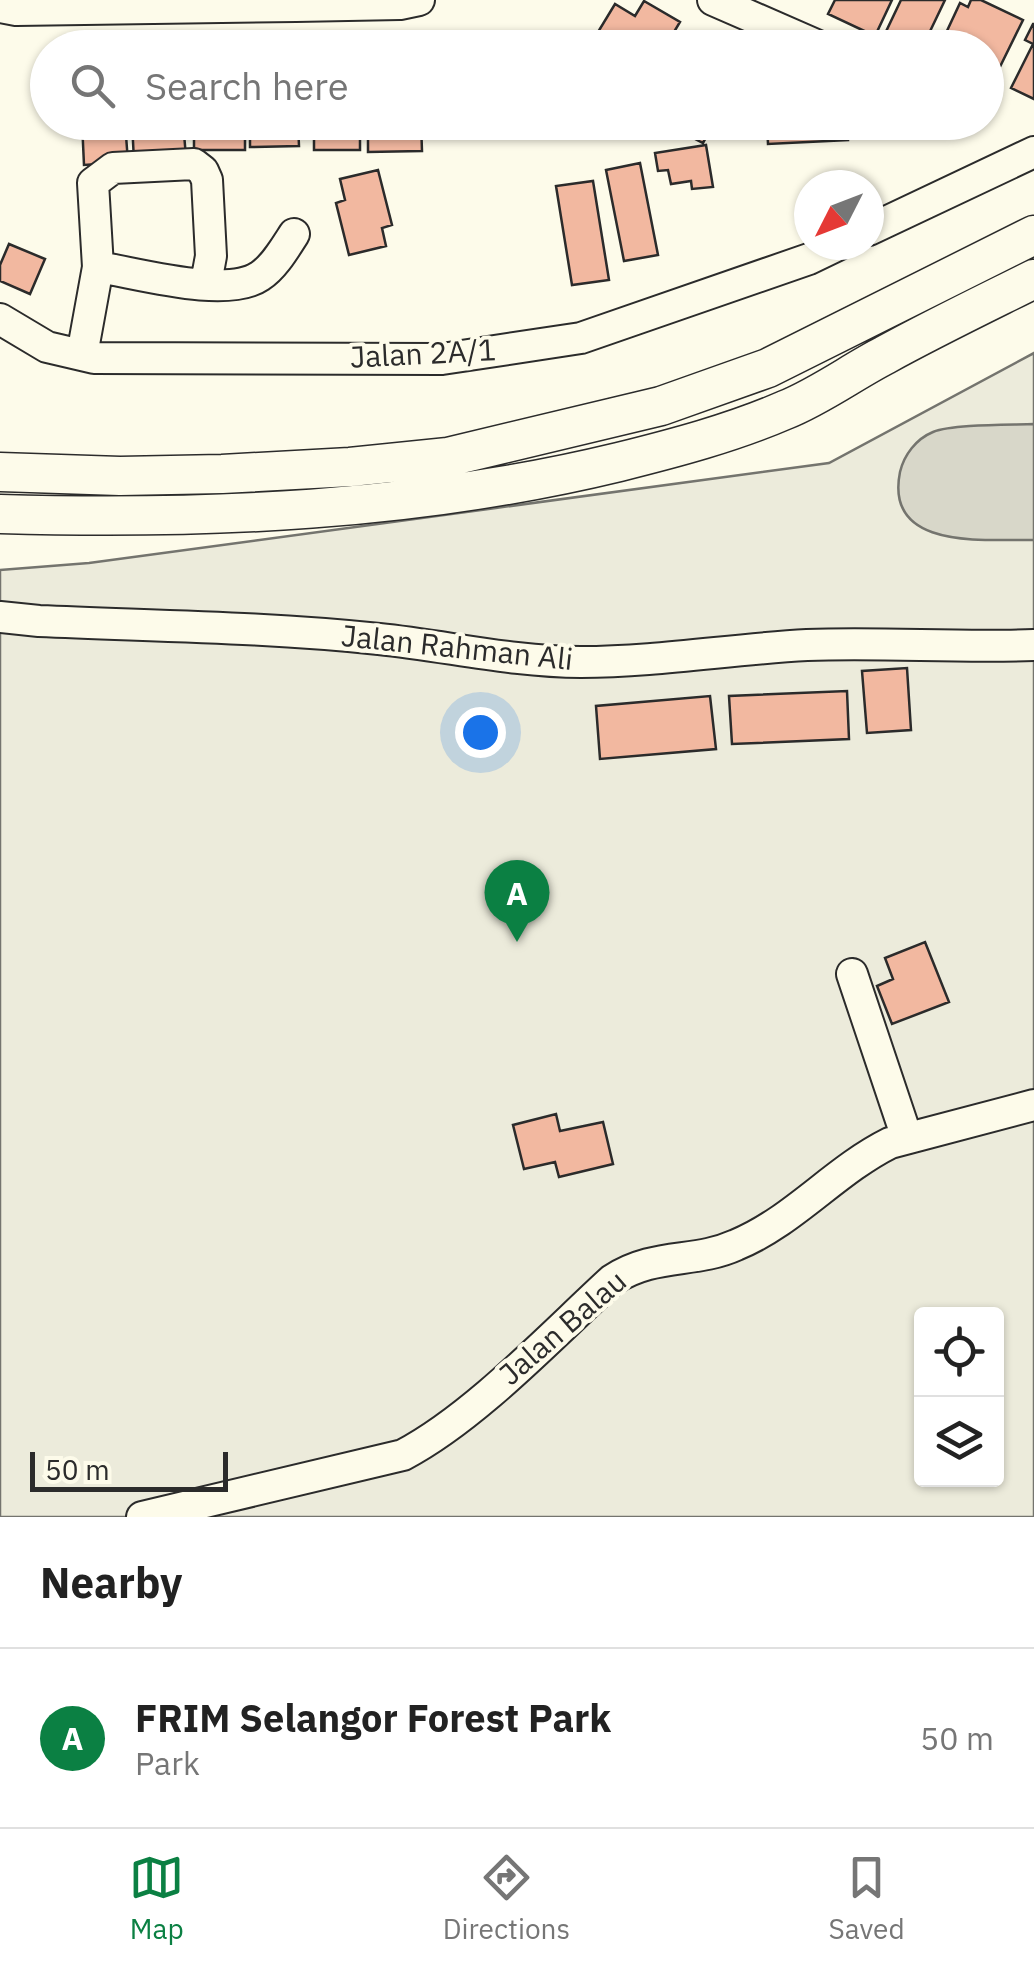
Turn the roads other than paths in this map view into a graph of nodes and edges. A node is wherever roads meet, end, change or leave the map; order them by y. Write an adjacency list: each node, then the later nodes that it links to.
1 (712, 0): 4 (street)
2 (406, 1): 3 (street)
3 (0, 8)
4 (781, 30)
5 (1034, 152): 6 (street)
6 (884, 223)
7 (294, 234): 12 (street)
8 (1034, 235): 15 (main road)
9 (805, 260): 14 (street, Jalan 2A/1)
10 (98, 267): 12 (street); 12 (street); 14 (street)
11 (1034, 279): 16 (main road)
12 (206, 283)
13 (0, 319): 14 (street, Jalan 2A/1)
14 (82, 355)
15 (0, 472)
16 (0, 514)
17 (0, 616): 18 (street, Jalan Rahman Ali)
18 (1034, 644)
19 (852, 974): 21 (street)
20 (1034, 1105): 21 (street, Jalan Balau)
21 (907, 1138): 22 (street, Jalan Balau)
22 (142, 1517)

